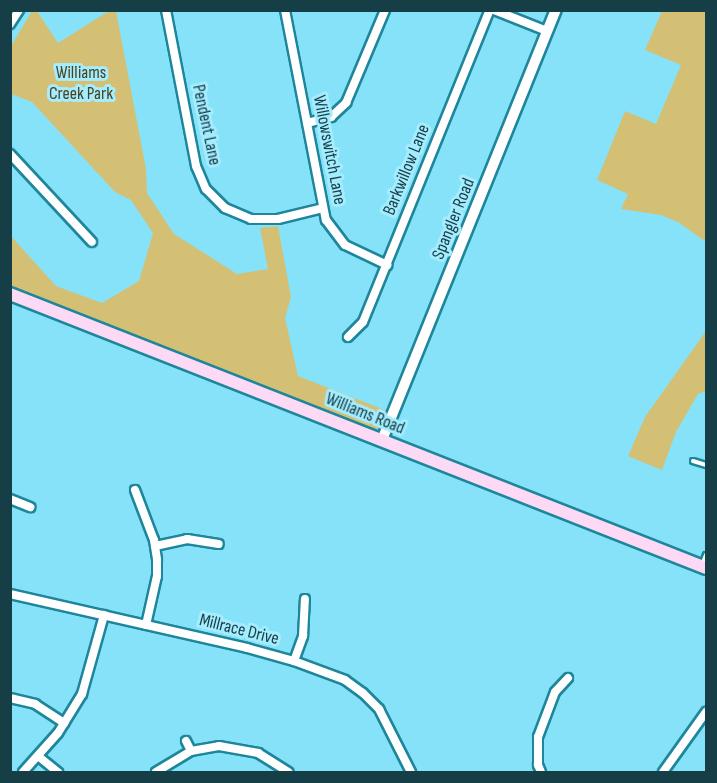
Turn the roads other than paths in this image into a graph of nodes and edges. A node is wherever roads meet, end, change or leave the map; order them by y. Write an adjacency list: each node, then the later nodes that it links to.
1 (19, 10): 7 (street)
2 (166, 10): 11 (street, Pendent Lane)
3 (285, 10): 9 (street, Willowswitch Lane)
4 (385, 10): 9 (street)
5 (492, 10): 8 (street); 13 (street, Barkwillow Lane)
6 (556, 10): 8 (street, Spangler Road)
7 (10, 24)
8 (547, 32): 16 (street, Spangler Road)
9 (307, 123): 11 (street, Willowswitch Lane)
10 (10, 154): 12 (street)
11 (323, 208): 13 (street, Willowswitch Lane)
12 (92, 242)
13 (387, 265): 15 (street, Barkwillow Lane)
14 (10, 294): 16 (main road, Williams Road)
15 (348, 337)
16 (382, 440): 24 (main road, Williams Road)
17 (693, 461): 18 (lane)
18 (706, 465)
19 (135, 490): 23 (street)
20 (10, 499): 21 (street)
21 (30, 507)
22 (219, 544): 23 (street)
23 (155, 546): 28 (street)
24 (705, 563)
25 (10, 594): 27 (street, Millrace Drive)
26 (305, 599): 29 (street)
27 (104, 615): 28 (street, Millrace Drive); 33 (street)
28 (146, 625): 29 (street, Millrace Drive)
29 (294, 661): 41 (street, Millrace Drive)
30 (568, 678): 42 (street)
31 (10, 698): 33 (street)
32 (706, 712): 43 (street)
33 (64, 723): 36 (street)
34 (186, 741): 35 (street)
35 (191, 751): 39 (street); 40 (street)
36 (38, 756): 37 (street); 38 (street)
37 (23, 772)
38 (58, 772)
39 (156, 772)
40 (289, 772)
41 (411, 772)
42 (541, 772)
43 (663, 772)

